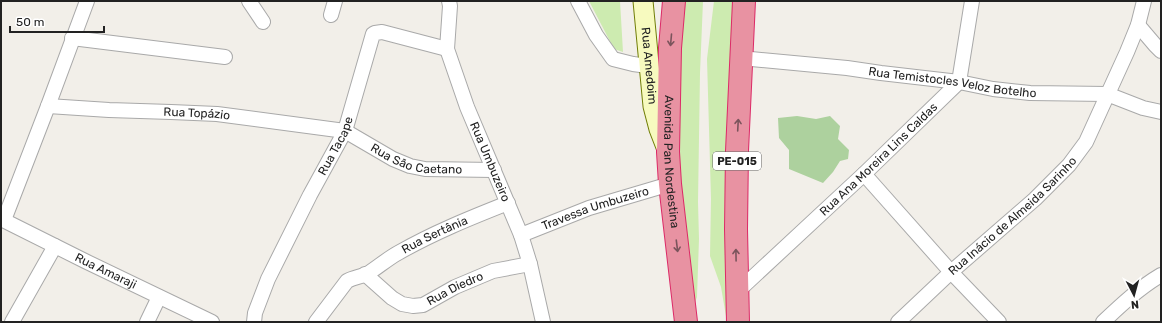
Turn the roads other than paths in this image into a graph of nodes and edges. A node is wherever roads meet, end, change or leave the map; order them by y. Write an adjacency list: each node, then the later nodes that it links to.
1 (87, 1): 14 (street)
2 (248, 1): 12 (street)
3 (335, 1): 11 (street)
4 (449, 1): 15 (street, Rua Umbuzeiro)
5 (578, 1): 19 (street)
6 (643, 1): 19 (main road, Rua Amedoim)
7 (674, 1): 25 (highway, Avenida Pan Nordestina, one-way to 25)
8 (744, 1): 18 (highway, PE-015)
9 (972, 1): 20 (street)
10 (1144, 1): 13 (street, Rua Inácio de Almeida Sarinho)
11 (331, 15)
12 (263, 22)
13 (1138, 25): 16 (street); 21 (street, Rua Inácio de Almeida Sarinho)
14 (72, 38): 17 (street); 22 (street)
15 (447, 49): 24 (street, Rua Tacape); 26 (street, Rua Umbuzeiro)
16 (1161, 51)
17 (225, 57)
18 (741, 58): 20 (street, Rua Temistocles Veloz Botelho); 37 (highway, PE-015, one-way to 18)
19 (648, 66): 25 (main road, Rua Amedoim)
20 (960, 82): 21 (street, Rua Temistocles Veloz Botelho); 27 (street, Rua Ana Moreira Lins Caldas)
21 (1107, 94): 23 (street, Rua Temistocles Veloz Botelho); 34 (street, Rua Inácio de Almeida Sarinho)
22 (48, 106): 24 (street, Rua Topázio); 30 (street)
23 (1161, 112)
24 (345, 131): 26 (street, Rua São Caetano); 42 (street, Rua Tacape)
25 (668, 152): 28 (highway, Avenida Pan Nordestina)
26 (494, 170): 29 (street, Rua Umbuzeiro)
27 (864, 174): 34 (street); 37 (street, Rua Ana Moreira Lins Caldas)
28 (670, 184): 31 (street, Travessa Umbuzeiro); 45 (highway, Avenida Pan Nordestina, one-way to 45)
29 (508, 203): 31 (street, Rua Umbuzeiro); 35 (street, Rua Sertânia)
30 (3, 220): 32 (street, Rua Amaraji)
31 (521, 235): 33 (street, Rua Umbuzeiro)
32 (55, 246): 38 (street, Rua Amaraji); 39 (street)
33 (530, 264): 35 (street, Rua Diedro); 44 (street, Rua Umbuzeiro)
34 (951, 272): 47 (street, Rua Inácio de Almeida Sarinho); 48 (street)
35 (366, 274): 43 (street, Rua Sertânia)
36 (1161, 275): 49 (street)
37 (737, 292): 46 (highway, PE-015)
38 (159, 297): 40 (street); 41 (street, Rua Amaraji)
39 (12, 322)
40 (148, 322)
41 (212, 322)
42 (254, 322)
43 (316, 322)
44 (544, 322)
45 (686, 322)
46 (738, 322)
47 (898, 322)
48 (1000, 322)
49 (1103, 322)

